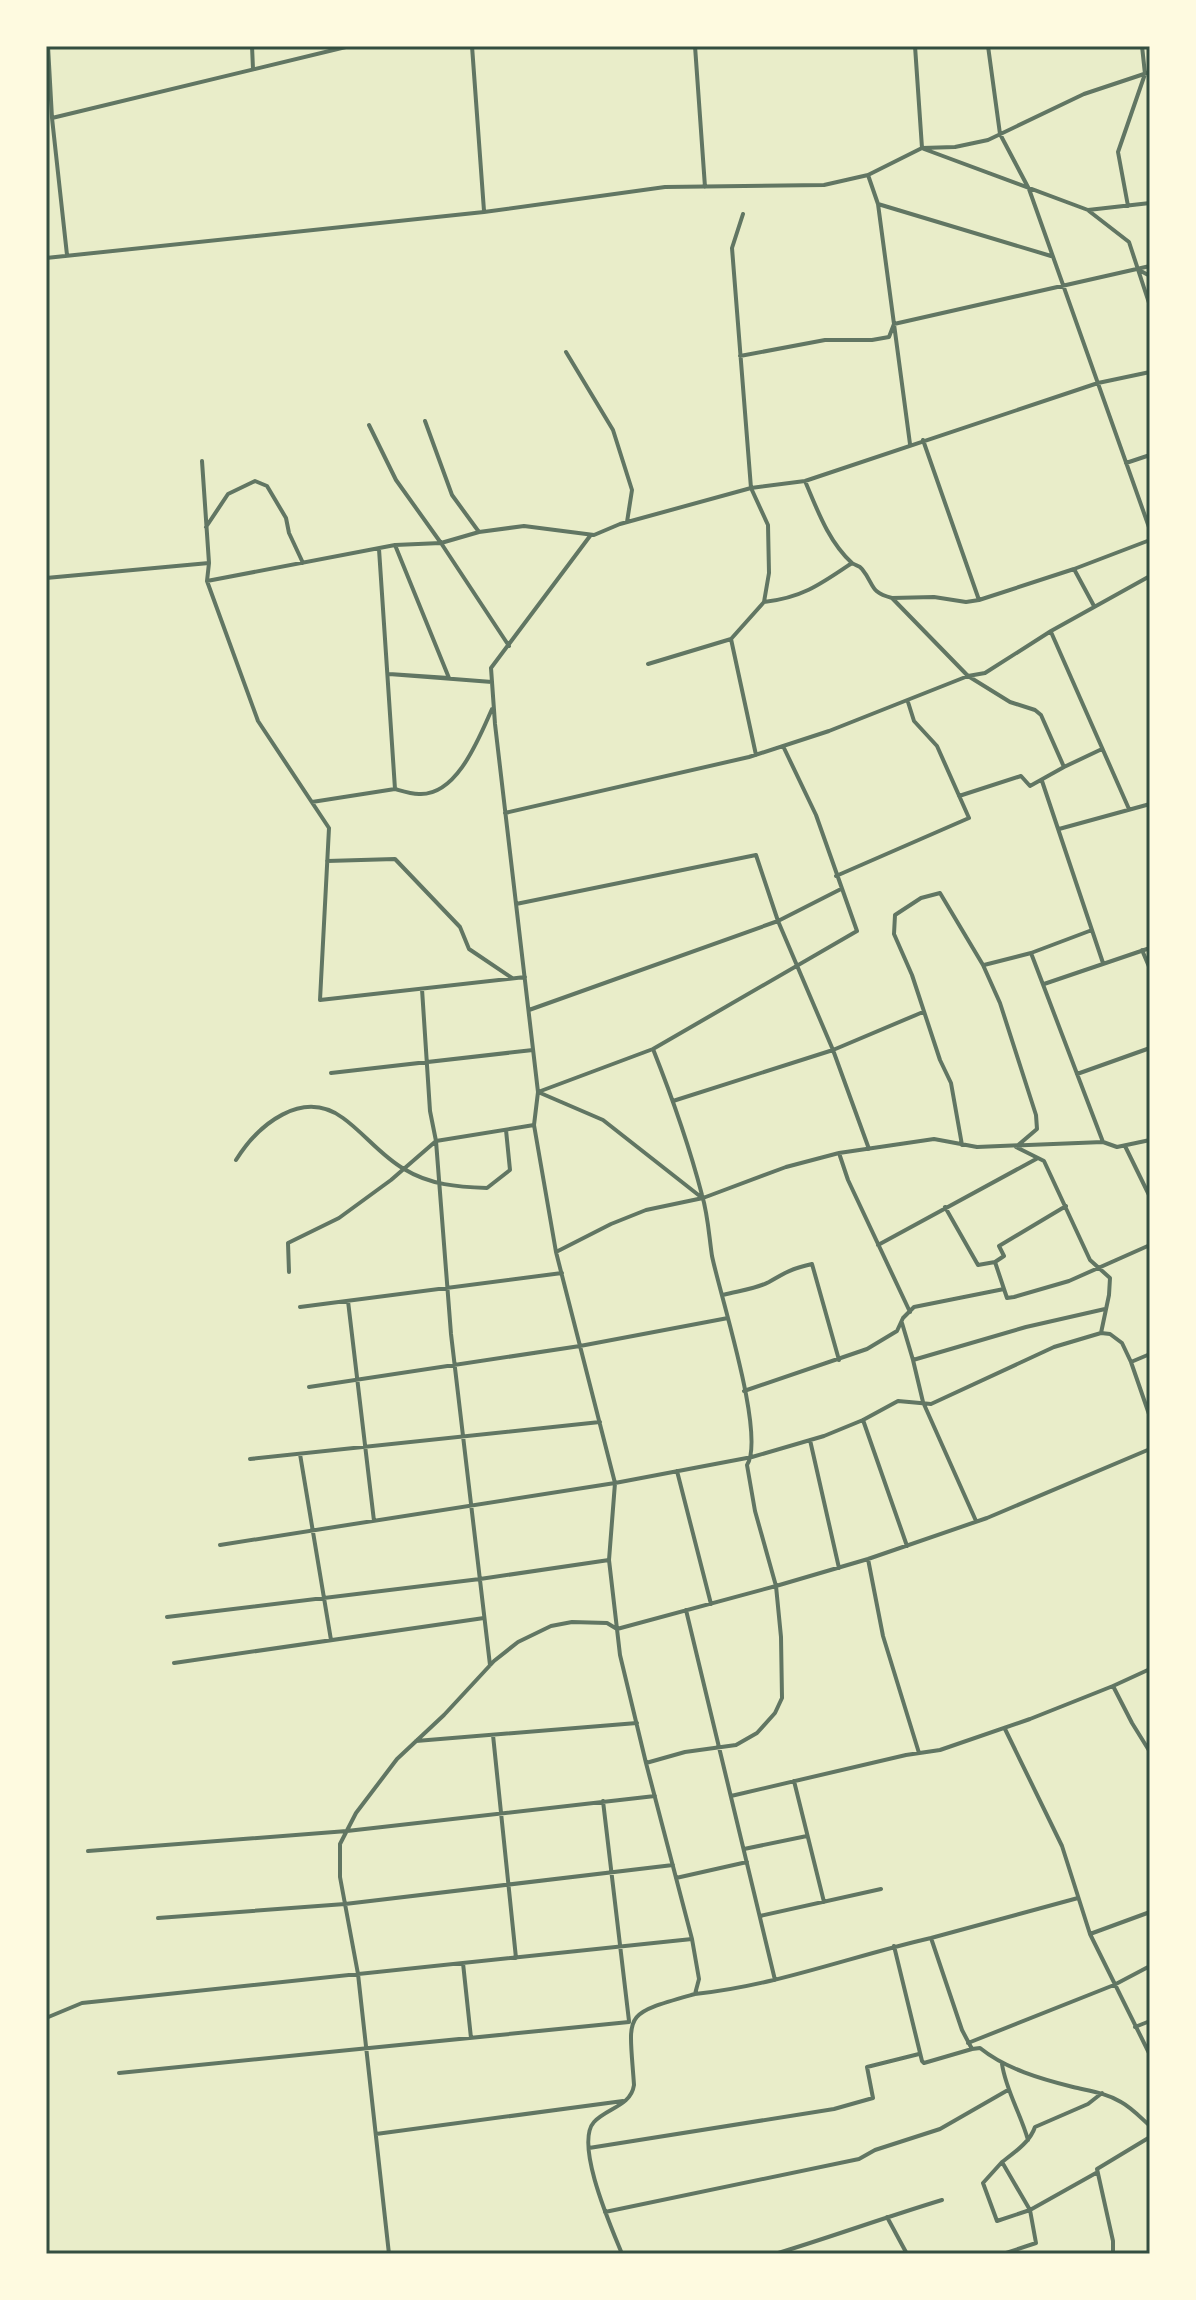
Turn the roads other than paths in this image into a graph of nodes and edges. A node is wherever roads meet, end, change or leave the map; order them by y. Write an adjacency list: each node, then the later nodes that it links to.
1 (48, 46): 11 (street)
2 (252, 46): 9 (street)
3 (350, 46): 9 (street)
4 (472, 46): 21 (street)
5 (695, 46): 15 (street)
6 (915, 46): 13 (street)
7 (988, 46): 12 (street)
8 (1142, 46): 10 (street)
9 (253, 69): 11 (street)
10 (1148, 73): 12 (street); 19 (street)
11 (52, 118): 23 (street)
12 (1000, 134): 13 (street); 16 (street)
13 (922, 148): 14 (street); 16 (street)
14 (868, 175): 15 (street); 18 (street)
15 (705, 188): 21 (street)
16 (1029, 189): 20 (street); 24 (street)
17 (1150, 203): 19 (street)
18 (878, 204): 24 (street); 31 (street)
19 (1128, 206): 20 (street)
20 (1088, 210): 27 (street)
21 (484, 212): 23 (street)
22 (743, 214): 33 (street)
23 (67, 256): 25 (street)
24 (1053, 257): 29 (street)
25 (46, 258)
26 (1150, 266): 27 (street)
27 (1137, 268): 28 (street); 29 (street); 30 (street)
28 (1150, 276)
29 (1064, 285): 31 (street); 35 (street)
30 (1150, 306)
31 (894, 324): 33 (street); 39 (street)
32 (566, 352): 45 (street)
33 (740, 356): 44 (street)
34 (1150, 372): 35 (street)
35 (1098, 383): 38 (street); 42 (street)
36 (425, 421): 48 (street)
37 (369, 425): 51 (street)
38 (923, 440): 39 (street); 62 (street)
39 (910, 444): 43 (street)
40 (1150, 455): 42 (street)
41 (202, 461): 46 (street)
42 (1125, 463): 47 (street)
43 (805, 481): 44 (street); 56 (street)
44 (751, 488): 45 (street); 63 (street)
45 (627, 522): 49 (street)
46 (206, 527): 54 (street); 55 (street)
47 (1150, 530)
48 (479, 532): 49 (street); 51 (street)
49 (590, 536): 67 (street)
50 (1150, 540): 57 (street)
51 (441, 543): 52 (street); 67 (street)
52 (395, 545): 53 (street); 69 (street)
53 (379, 549): 55 (street); 69 (street)
54 (209, 563): 59 (street); 60 (street)
55 (303, 563): 60 (street)
56 (852, 563): 61 (street); 63 (street)
57 (1074, 569): 62 (street); 64 (street)
58 (1150, 576): 64 (street)
59 (46, 578)
60 (207, 581): 81 (street)
61 (892, 598): 62 (street); 70 (street)
62 (979, 600)
63 (764, 602): 66 (street)
64 (1095, 606): 65 (street)
65 (1051, 631): 70 (street); 75 (street)
66 (731, 639): 68 (street); 76 (street)
67 (509, 646): 71 (street)
68 (648, 664)
69 (389, 674): 71 (street); 79 (street)
70 (968, 676): 72 (street); 77 (street)
71 (492, 682): 73 (street)
72 (908, 702): 74 (street); 80 (street)
73 (494, 707): 79 (street); 84 (street)
74 (783, 746): 76 (street); 87 (street)
75 (1102, 749): 77 (street); 83 (street)
76 (756, 755): 84 (street)
77 (1064, 767): 78 (street)
78 (1042, 781): 80 (street); 85 (street)
79 (395, 789): 81 (street)
80 (959, 796): 87 (street)
81 (312, 802): 86 (street)
82 (1150, 804): 83 (street)
83 (1129, 809): 85 (street)
84 (505, 813): 89 (street)
85 (1059, 829): 91 (street)
86 (327, 861): 100 (street); 102 (street)
87 (836, 876): 88 (street)
88 (841, 889): 90 (street); 97 (street)
89 (516, 904): 90 (street); 99 (street)
90 (778, 921): 97 (street); 103 (street)
91 (1092, 930): 94 (street); 95 (street)
92 (1150, 948): 93 (street)
93 (1142, 950): 95 (street); 98 (street)
94 (1031, 953): 96 (street); 101 (street)
95 (1103, 963): 101 (street)
96 (983, 965): 104 (street); 121 (street)
97 (798, 967): 106 (street); 108 (street)
98 (1150, 969)
99 (525, 977): 100 (street); 103 (street)
100 (512, 979): 102 (street)
101 (1044, 984): 111 (street)
102 (422, 989): 109 (street)
103 (529, 1010): 107 (street)
104 (923, 1012): 108 (street); 119 (street)
105 (1150, 1048): 111 (street)
106 (653, 1049): 112 (street); 113 (street)
107 (533, 1050): 109 (street); 112 (street)
108 (833, 1050): 113 (street); 122 (street)
109 (427, 1064): 110 (street); 117 (street)
110 (331, 1073)
111 (1077, 1074): 118 (street)
112 (538, 1092): 114 (street); 129 (street)
113 (673, 1101): 129 (street)
114 (534, 1125): 115 (street); 134 (street)
115 (506, 1130): 117 (street); 127 (street)
116 (1150, 1140): 120 (street)
117 (436, 1141): 126 (street); 127 (street)
118 (1103, 1142): 120 (street); 121 (street)
119 (962, 1145): 121 (street); 122 (street)
120 (1125, 1146): 128 (street)
121 (1016, 1147): 124 (street)
122 (869, 1149): 123 (street)
123 (839, 1153): 129 (street); 132 (street)
124 (1038, 1158): 130 (street); 131 (street)
125 (236, 1160): 126 (street)
126 (404, 1169): 127 (street); 137 (street)
127 (440, 1183): 139 (street)
128 (1150, 1197)
129 (703, 1198): 134 (street); 141 (street)
130 (1066, 1206): 135 (street); 136 (street)
131 (945, 1207): 132 (street); 135 (street)
132 (878, 1245): 145 (street)
133 (1150, 1245): 136 (street)
134 (556, 1252): 138 (street)
135 (995, 1262): 140 (street)
136 (1098, 1268): 140 (street); 144 (street)
137 (289, 1272)
138 (562, 1273): 139 (street); 149 (street)
139 (447, 1288): 142 (street); 154 (street)
140 (1004, 1289): 145 (street)
141 (723, 1295): 146 (street); 151 (street)
142 (348, 1301): 143 (street); 155 (street)
143 (300, 1307)
144 (1105, 1309): 148 (street); 152 (street)
145 (910, 1312): 147 (street)
146 (728, 1318): 149 (street); 157 (street)
147 (901, 1322): 151 (street); 152 (street)
148 (1101, 1333): 153 (street); 158 (street)
149 (580, 1346): 154 (street); 161 (street)
150 (1150, 1354): 153 (street)
151 (839, 1360): 157 (street)
152 (913, 1360): 158 (street)
153 (1131, 1362): 159 (street)
154 (454, 1365): 155 (street); 162 (street)
155 (357, 1379): 156 (street); 164 (street)
156 (309, 1387)
157 (744, 1391): 167 (street)
158 (923, 1402): 160 (street); 173 (street)
159 (1150, 1417)
160 (863, 1420): 163 (street); 176 (street)
161 (600, 1422): 162 (street); 170 (street)
162 (462, 1436): 164 (street); 171 (street)
163 (810, 1440): 167 (street); 179 (street)
164 (365, 1447): 166 (street); 172 (street)
165 (1150, 1449): 173 (street)
166 (300, 1454): 168 (street); 174 (street)
167 (752, 1457): 169 (street); 181 (street)
168 (250, 1459)
169 (677, 1471): 170 (street); 183 (street)
170 (615, 1483): 171 (street); 178 (street)
171 (470, 1506): 172 (street); 180 (street)
172 (374, 1521): 174 (street)
173 (976, 1522): 176 (street)
174 (313, 1530): 175 (street); 182 (street)
175 (220, 1545)
176 (907, 1546): 177 (street)
177 (868, 1559): 179 (street); 199 (street)
178 (609, 1560): 180 (street); 187 (street)
179 (839, 1568): 181 (street)
180 (480, 1579): 182 (street); 186 (street)
181 (776, 1586): 183 (street); 197 (street)
182 (324, 1598): 185 (street); 188 (street)
183 (711, 1604): 184 (street)
184 (686, 1610): 187 (street); 197 (street)
185 (167, 1617)
186 (484, 1618): 188 (street); 190 (street)
187 (617, 1629): 190 (street); 193 (street)
188 (331, 1640): 189 (street)
189 (174, 1663)
190 (490, 1665): 196 (street)
191 (1150, 1669): 192 (street)
192 (1113, 1686): 194 (street); 198 (street)
193 (637, 1723): 195 (street); 200 (street)
194 (1005, 1729): 199 (street); 216 (street)
195 (493, 1735): 196 (street); 205 (street)
196 (416, 1741): 206 (street)
197 (720, 1745): 200 (street); 203 (street)
198 (1150, 1752)
199 (919, 1753): 201 (street)
200 (646, 1763): 202 (street)
201 (794, 1781): 203 (street); 207 (street)
202 (655, 1796): 204 (street); 211 (street)
203 (731, 1796): 208 (street)
204 (603, 1801): 205 (street); 212 (street)
205 (501, 1813): 206 (street); 214 (street)
206 (347, 1831): 209 (street); 218 (street)
207 (807, 1836): 208 (street); 217 (street)
208 (744, 1849): 210 (street)
209 (88, 1851)
210 (747, 1862): 213 (street); 220 (street)
211 (673, 1865): 212 (street); 213 (street)
212 (611, 1872): 214 (street); 225 (street)
213 (676, 1878): 224 (street)
214 (508, 1884): 218 (street); 227 (street)
215 (881, 1889): 217 (street)
216 (1078, 1898): 222 (street); 223 (street)
217 (824, 1902): 220 (street)
218 (345, 1904): 221 (street); 230 (street)
219 (1150, 1912): 222 (street)
220 (760, 1916): 231 (street)
221 (158, 1918)
222 (1090, 1934): 232 (street)
223 (931, 1938): 226 (street); 240 (street)
224 (692, 1939): 225 (street); 233 (street)
225 (619, 1946): 227 (street); 236 (street)
226 (894, 1946): 231 (street); 243 (street)
227 (516, 1958): 228 (street)
228 (463, 1963): 230 (street); 239 (street)
229 (1150, 1966): 232 (street)
230 (358, 1974): 234 (street); 241 (street)
231 (775, 1980): 233 (street)
232 (1114, 1985): 237 (street); 240 (street)
233 (695, 1994): 238 (street)
234 (46, 2018)
235 (1150, 2021): 237 (street)
236 (629, 2022): 238 (street); 239 (street)
237 (1135, 2027): 244 (street)
238 (630, 2030): 249 (street)
239 (471, 2038): 241 (street)
240 (968, 2043): 242 (street)
241 (367, 2048): 246 (street); 251 (street)
242 (972, 2049): 243 (street); 245 (street)
243 (919, 2054): 254 (street)
244 (1150, 2055)
245 (1002, 2064): 247 (street); 248 (street)
246 (119, 2073)
247 (1008, 2090): 253 (street); 259 (street)
248 (1102, 2093): 250 (street); 253 (street)
249 (625, 2101): 251 (street); 254 (street)
250 (1150, 2126)
251 (376, 2134): 261 (street)
252 (1150, 2137): 256 (street)
253 (1028, 2140): 255 (street)
254 (589, 2148): 259 (street)
255 (1002, 2162): 258 (street); 258 (street)
256 (1096, 2173): 258 (street); 266 (street)
257 (942, 2200): 260 (street)
258 (1030, 2210): 265 (street)
259 (605, 2212): 262 (street)
260 (887, 2217): 263 (street); 264 (street)
261 (389, 2254)
262 (622, 2254)
263 (775, 2254)
264 (907, 2254)
265 (1003, 2254)
266 (1113, 2254)

